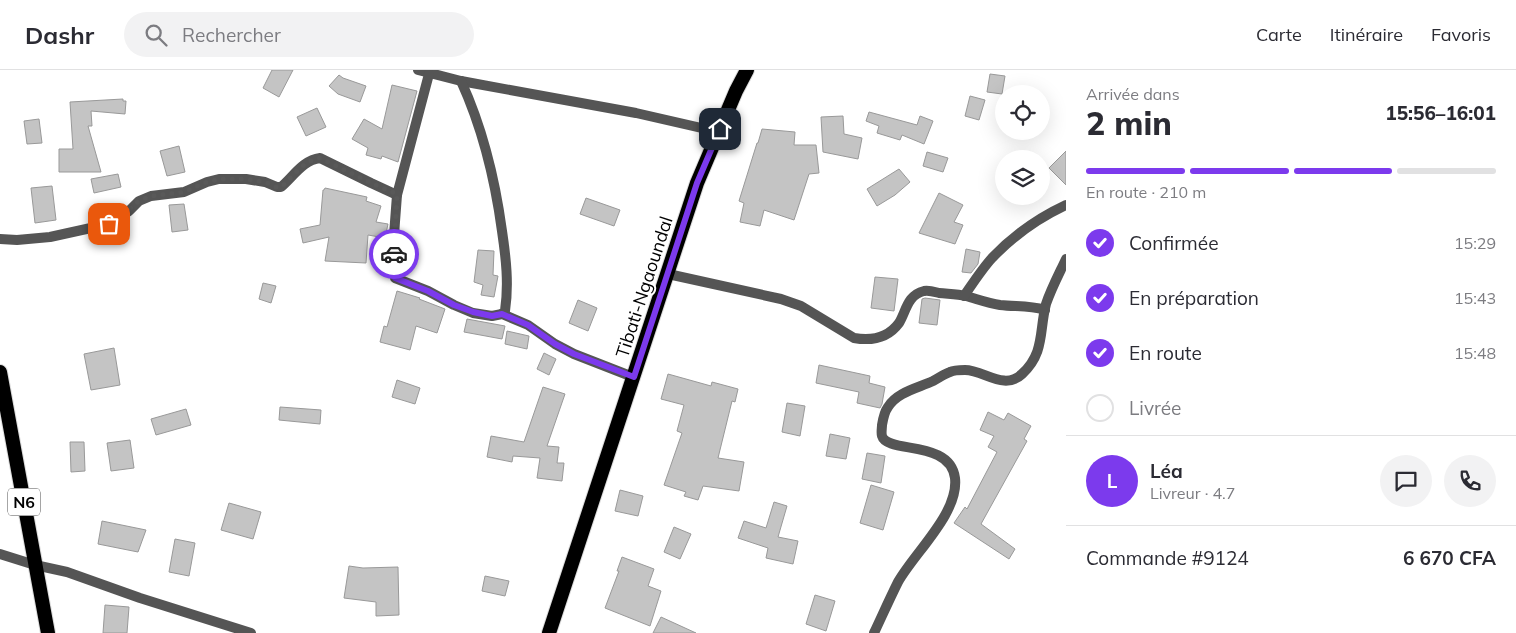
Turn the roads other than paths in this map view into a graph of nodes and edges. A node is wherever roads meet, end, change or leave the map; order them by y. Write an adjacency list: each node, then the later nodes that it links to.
1 (418, 70): 3 (street)
2 (744, 71): 5 (highway, Tibati-Ngaoundal)
3 (429, 74): 4 (street); 6 (street)
4 (461, 81): 5 (street); 13 (street)
5 (719, 132): 10 (highway, Tibati-Ngaoundal)
6 (397, 194): 8 (street); 13 (street)
7 (1066, 205): 11 (street)
8 (0, 239)
9 (1066, 259): 12 (street)
10 (668, 274): 11 (street); 15 (highway, Tibati-Ngaoundal)
11 (964, 296): 12 (street)
12 (1045, 310): 21 (street)
13 (502, 314): 15 (street)
14 (0, 372): 17 (highway, N6)
15 (634, 377): 20 (highway, Tibati-Ngaoundal)
16 (0, 554): 17 (street)
17 (36, 565): 18 (highway, N6); 19 (street)
18 (48, 633)
19 (251, 633)
20 (549, 633)
21 (874, 633)

